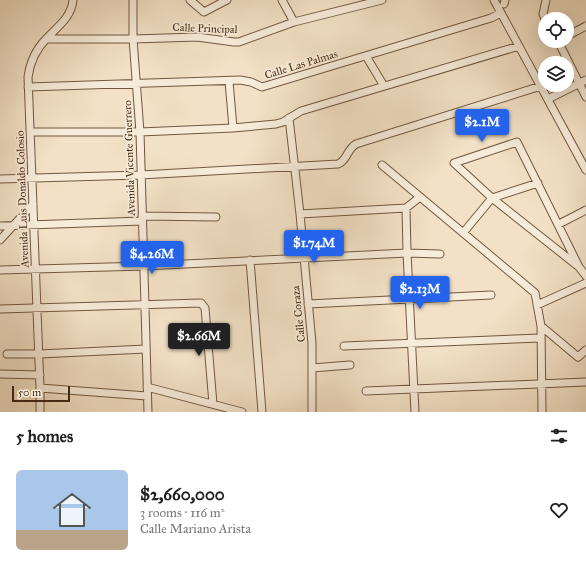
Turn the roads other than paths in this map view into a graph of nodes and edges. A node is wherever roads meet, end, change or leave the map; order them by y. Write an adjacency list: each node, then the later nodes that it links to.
1 (73, 0): 15 (street, Avenida Luis Donaldo Colosio)
2 (133, 0): 16 (street, Avenida Vicente Guerrero)
3 (190, 0): 9 (street)
4 (227, 0): 9 (street)
5 (282, 0): 12 (street)
6 (382, 0): 12 (street, Calle Principal)
7 (494, 0): 11 (street)
8 (546, 0): 10 (street)
9 (215, 3)
10 (543, 12)
11 (501, 13): 17 (street); 19 (street, Calle Las Palmas)
12 (294, 22): 16 (street, Calle Principal)
13 (586, 26): 14 (street)
14 (574, 32)
15 (46, 39): 16 (street, Calle Principal); 25 (street, Avenida Luis Donaldo Colosio)
16 (133, 39): 23 (street, Avenida Vicente Guerrero)
17 (519, 46): 21 (street); 24 (street)
18 (562, 48): 22 (street)
19 (366, 56): 20 (street, Calle Las Palmas); 24 (street)
20 (229, 81): 23 (street, Calle Las Palmas); 31 (street)
21 (538, 81)
22 (583, 81): 28 (street); 29 (street)
23 (137, 83): 25 (street, Calle Las Palmas); 33 (street, Avenida Vicente Guerrero)
24 (384, 86): 30 (street)
25 (28, 87): 32 (street, Avenida Luis Donaldo Colosio)
26 (538, 87): 35 (street)
27 (544, 92): 29 (street)
28 (586, 97)
29 (548, 99): 36 (street)
30 (289, 118): 31 (street); 35 (street, Calle Coraza)
31 (233, 128): 33 (street)
32 (30, 132): 33 (street); 38 (street, Avenida Luis Donaldo Colosio)
33 (140, 132): 37 (street, Avenida Vicente Guerrero)
34 (382, 165): 41 (street)
35 (294, 167): 37 (street); 46 (street, Calle Coraza)
36 (586, 170)
37 (141, 176): 38 (street); 48 (street, Avenida Vicente Guerrero)
38 (32, 178): 39 (street); 43 (street, Avenida Luis Donaldo Colosio)
39 (0, 179)
40 (538, 183): 42 (street); 42 (street); 49 (street)
41 (420, 197): 44 (street); 53 (street)
42 (492, 198): 53 (street); 60 (street)
43 (33, 204): 51 (street); 52 (street, Avenida Luis Donaldo Colosio)
44 (406, 208): 46 (street); 55 (street)
45 (586, 210): 49 (street)
46 (300, 214): 57 (street, Calle Coraza)
47 (216, 218): 48 (street)
48 (142, 219): 52 (street); 59 (street, Avenida Vicente Guerrero)
49 (559, 224): 60 (street)
50 (0, 226): 51 (street)
51 (12, 226): 52 (street); 54 (street)
52 (34, 226): 62 (street, Avenida Luis Donaldo Colosio)
53 (463, 233): 69 (street)
54 (0, 240)
55 (407, 253): 56 (street); 57 (street); 66 (street)
56 (440, 254)
57 (303, 258): 58 (street); 67 (street, Calle Coraza)
58 (250, 260): 59 (street); 95 (street)
59 (144, 266): 62 (street); 68 (street, Avenida Vicente Guerrero)
60 (580, 267): 63 (street)
61 (0, 270): 62 (street)
62 (36, 270): 70 (street, Avenida Luis Donaldo Colosio)
63 (586, 276)
64 (586, 283): 69 (street)
65 (491, 295): 66 (street)
66 (410, 299): 67 (street); 74 (street)
67 (308, 304): 81 (street, Calle Coraza)
68 (144, 305): 70 (street); 76 (street, Avenida Vicente Guerrero); 91 (street)
69 (537, 305): 72 (street)
70 (37, 308): 71 (street); 79 (street, Avenida Luis Donaldo Colosio)
71 (0, 310)
72 (541, 326): 73 (street); 77 (street)
73 (540, 338): 74 (street); 85 (street)
74 (413, 344): 75 (street); 88 (street)
75 (344, 346)
76 (146, 349): 79 (street); 86 (street, Avenida Vicente Guerrero)
77 (586, 350)
78 (7, 354): 79 (street)
79 (39, 354): 83 (street, Avenida Luis Donaldo Colosio)
80 (350, 365): 81 (street)
81 (312, 368): 96 (street, Calle Coraza)
82 (0, 374): 83 (street)
83 (40, 375): 87 (street, Avenida Luis Donaldo Colosio)
84 (586, 382): 85 (street)
85 (541, 384): 88 (street); 98 (street)
86 (147, 387): 90 (street, Avenida Vicente Guerrero); 91 (street)
87 (40, 388): 90 (street); 92 (street, Avenida Luis Donaldo Colosio)
88 (414, 389): 89 (street); 97 (street)
89 (366, 391)
90 (147, 396): 93 (street, Avenida Vicente Guerrero)
91 (212, 404): 94 (street)
92 (40, 412)
93 (148, 412)
94 (242, 412)
95 (262, 412)
96 (312, 412)
97 (415, 412)
98 (542, 412)

